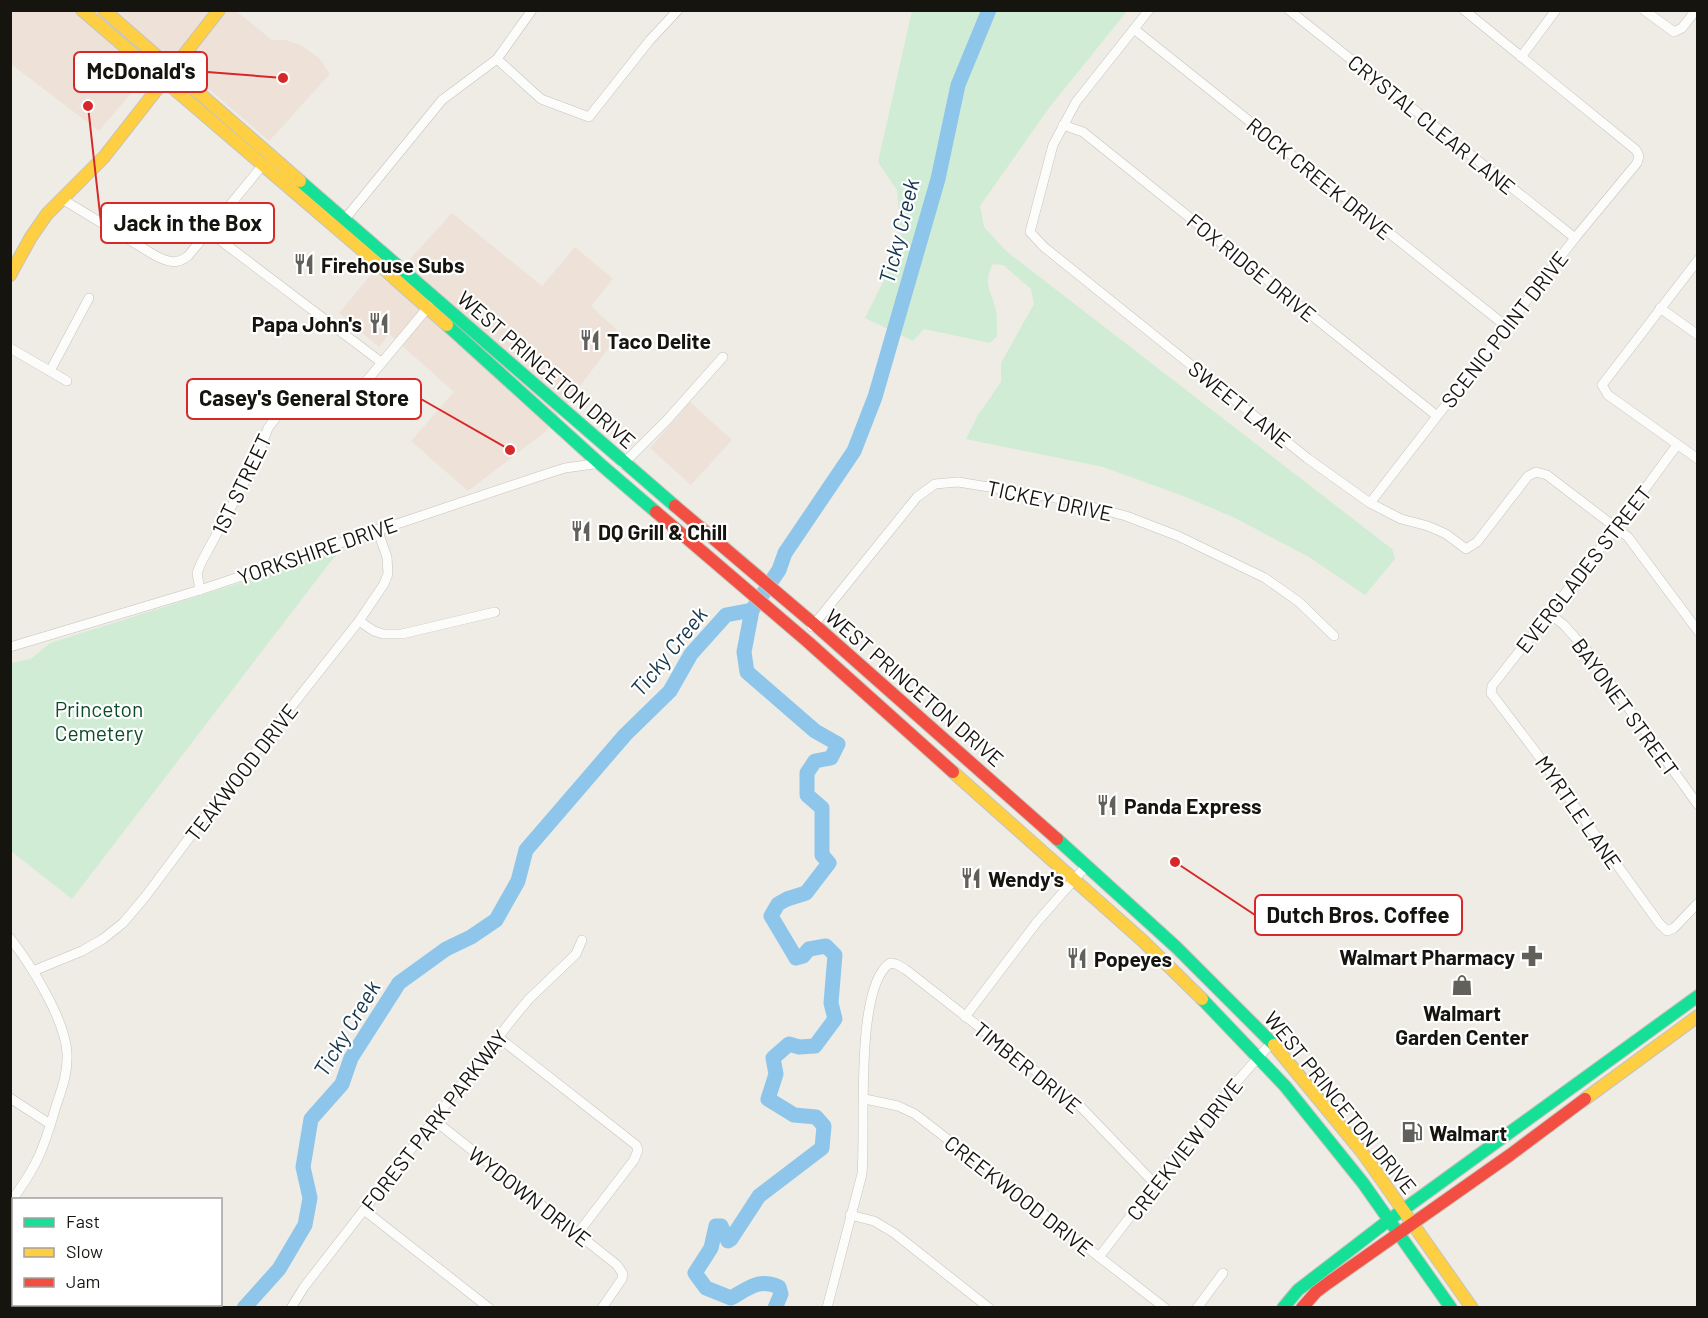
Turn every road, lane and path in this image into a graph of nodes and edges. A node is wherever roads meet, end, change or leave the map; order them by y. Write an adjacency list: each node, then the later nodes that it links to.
1 (82, 10): 16 (main road, WEST PRINCETON DRIVE)
2 (104, 10): 15 (main road, WEST PRINCETON DRIVE)
3 (219, 10): 15 (main road)
4 (532, 10): 14 (street)
5 (678, 10): 14 (street)
6 (1149, 10): 12 (street)
7 (1289, 10): 22 (street, CRYSTAL CLEAR LANE)
8 (1464, 10): 13 (street)
9 (1556, 10): 13 (street)
10 (1644, 10): 11 (street)
11 (1696, 10)
12 (1134, 29): 17 (street); 29 (street, ROCK CREEK DRIVE)
13 (1521, 57): 22 (street, SCENIC POINT DRIVE)
14 (497, 59): 20 (street)
15 (173, 69): 16 (main road); 20 (main road, WEST PRINCETON DRIVE)
16 (164, 81): 18 (main road, WEST PRINCETON DRIVE); 19 (main road)
17 (1063, 125): 36 (street, FOX RIDGE DRIVE); 41 (street, SWEET LANE)
18 (262, 166): 21 (street); 27 (main road, WEST PRINCETON DRIVE)
19 (62, 199): 21 (street); 24 (main road)
20 (345, 219): 26 (main road, WEST PRINCETON DRIVE)
21 (208, 231): 33 (street)
22 (1575, 238): 29 (street, SCENIC POINT DRIVE)
23 (1698, 260): 28 (street)
24 (10, 275)
25 (89, 298): 34 (street)
26 (439, 300): 27 (street); 40 (main road, WEST PRINCETON DRIVE)
27 (426, 308): 33 (street); 39 (main road, WEST PRINCETON DRIVE)
28 (1660, 308): 30 (street); 37 (street)
29 (1507, 327): 36 (street, SCENIC POINT DRIVE)
30 (1698, 335)
31 (10, 348): 34 (street)
32 (723, 357): 40 (street)
33 (381, 362): 44 (street, 1ST STREET)
34 (50, 371): 35 (street)
35 (68, 381)
36 (1437, 416): 41 (street, SCENIC POINT DRIVE)
37 (1677, 445): 38 (street); 42 (street, EVERGLADES STREET)
38 (1698, 459)
39 (599, 463): 40 (street, YORKSHIRE DRIVE); 43 (street, YORKSHIRE DRIVE); 51 (main road, WEST PRINCETON DRIVE)
40 (625, 464): 48 (main road, WEST PRINCETON DRIVE)
41 (1370, 503): 42 (street, SWEET LANE)
42 (1617, 527): 46 (street, EVERGLADES STREET); 49 (street)
43 (377, 530): 44 (street, YORKSHIRE DRIVE); 47 (street, TEAKWOOD DRIVE)
44 (200, 590): 52 (street, YORKSHIRE DRIVE)
45 (495, 612): 47 (street)
46 (1549, 613): 53 (street, EVERGLADES STREET); 54 (street, BAYONET STREET)
47 (359, 621): 60 (street, TEAKWOOD DRIVE)
48 (814, 624): 50 (street, TICKEY DRIVE); 51 (street, TICKEY DRIVE); 55 (main road, WEST PRINCETON DRIVE)
49 (1698, 632)
50 (1334, 636)
51 (804, 638): 56 (main road, WEST PRINCETON DRIVE)
52 (10, 647)
53 (1491, 693): 57 (street, MYRTLE LANE)
54 (1698, 805)
55 (1087, 865): 56 (street); 66 (main road, WEST PRINCETON DRIVE)
56 (1074, 878): 62 (street); 68 (main road, WEST PRINCETON DRIVE)
57 (1698, 903)
58 (10, 938): 60 (street)
59 (582, 940): 65 (street, FOREST PARK PARKWAY)
60 (33, 971): 74 (street)
61 (1698, 996): 64 (main road)
62 (965, 1017): 71 (street, TIMBER DRIVE); 75 (street, TIMBER DRIVE)
63 (1698, 1017): 67 (main road)
64 (1649, 1033): 67 (main road); 69 (main road)
65 (498, 1037): 73 (street, FOREST PARK PARKWAY); 82 (street)
66 (1272, 1042): 68 (street, CREEKVIEW DRIVE); 78 (main road, WEST PRINCETON DRIVE)
67 (1658, 1045): 72 (main road)
68 (1258, 1056): 75 (street, CREEKVIEW DRIVE); 80 (main road, WEST PRINCETON DRIVE)
69 (1560, 1097): 72 (main road); 78 (main road)
70 (10, 1098): 74 (street)
71 (865, 1099): 79 (street); 84 (street, CREEKWOOD DRIVE)
72 (1569, 1111): 81 (main road)
73 (434, 1120): 77 (street, FOREST PARK PARKWAY); 82 (street, WYDOWN DRIVE)
74 (50, 1124): 76 (street)
75 (1155, 1184): 84 (street, CREEKVIEW DRIVE)
76 (13, 1198)
77 (363, 1210): 87 (street, FOREST PARK PARKWAY); 88 (street)
78 (1403, 1210): 80 (main road); 81 (main road, WEST PRINCETON DRIVE)
79 (850, 1215): 90 (street); 91 (street)
80 (1389, 1220): 83 (main road, WEST PRINCETON DRIVE); 86 (main road)
81 (1414, 1224): 83 (main road); 97 (main road, WEST PRINCETON DRIVE)
82 (578, 1233): 89 (street, WYDOWN DRIVE)
83 (1399, 1234): 95 (main road); 96 (main road, WEST PRINCETON DRIVE)
84 (1100, 1257): 92 (street, CREEKWOOD DRIVE)
85 (1223, 1273): 93 (street)
86 (1292, 1301): 94 (main road)
87 (291, 1308)
88 (489, 1308)
89 (603, 1308)
90 (826, 1308)
91 (989, 1308)
92 (1165, 1308)
93 (1197, 1308)
94 (1283, 1308)
95 (1302, 1308)
96 (1451, 1308)
97 (1472, 1308)

